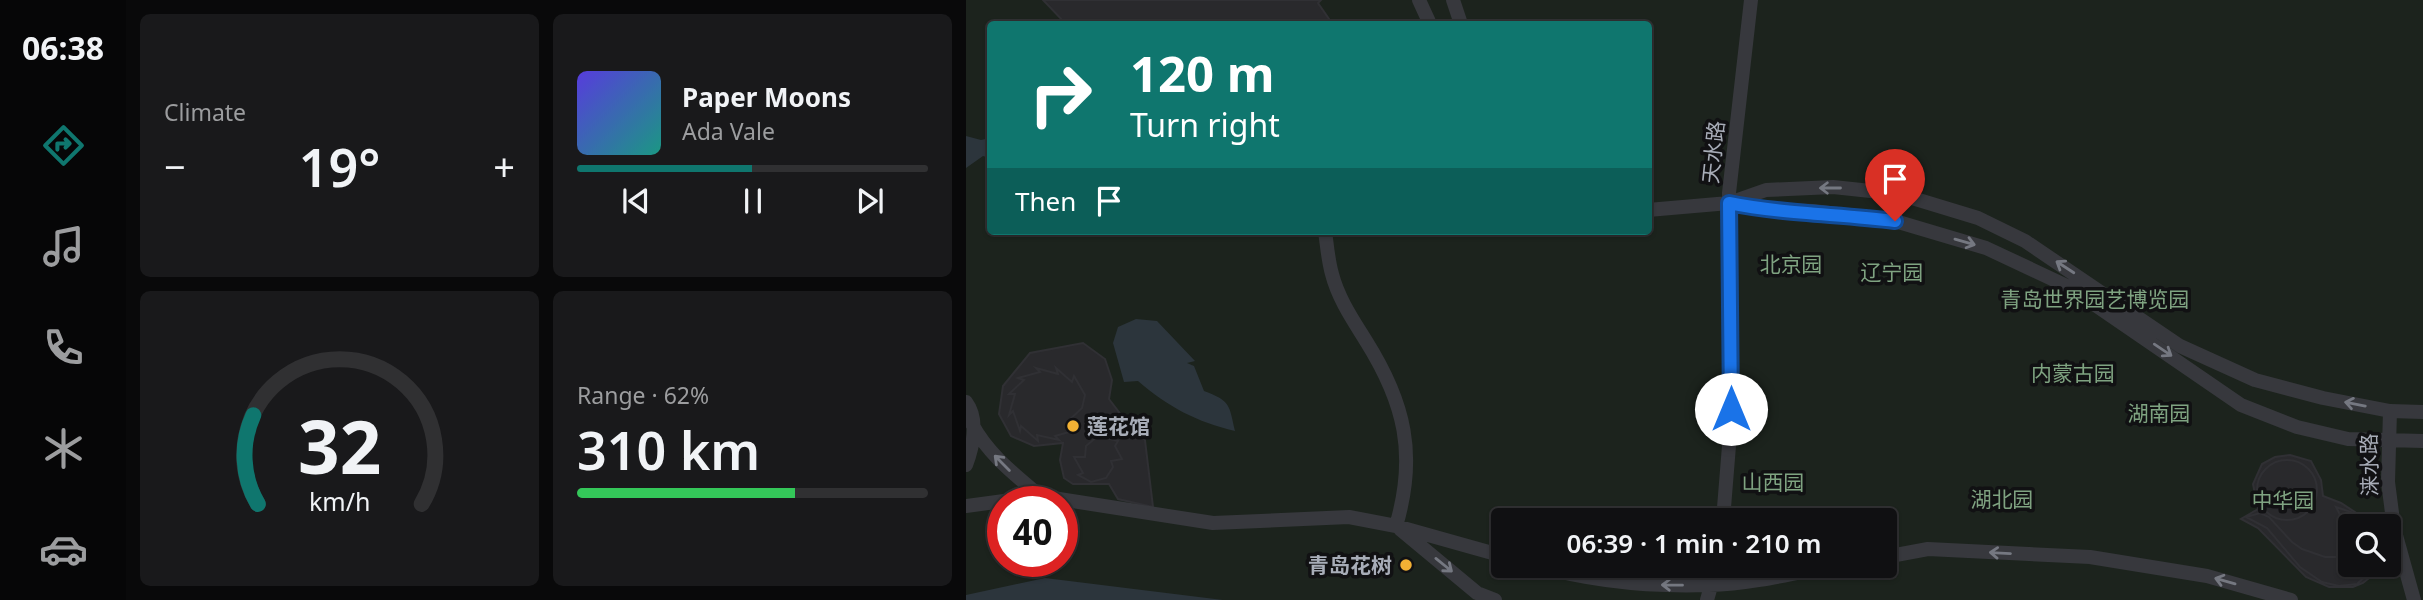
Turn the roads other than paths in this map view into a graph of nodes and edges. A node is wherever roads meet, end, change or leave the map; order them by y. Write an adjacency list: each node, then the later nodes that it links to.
1 (1419, 0): 4 (street)
2 (1453, 0): 5 (street)
3 (1751, 0): 6 (street, 天水路)
4 (1429, 21)
5 (1460, 21)
6 (1729, 203): 7 (street); 10 (street, one-way to 6); 13 (street, one-way to 13); 20 (street, 天水路)
7 (1652, 210)
8 (1326, 235): 21 (street)
9 (966, 402): 12 (street)
10 (2390, 411): 11 (street); 13 (street, 涞水路)
11 (2423, 412)
12 (972, 424): 15 (street); 16 (street, one-way to 12)
13 (2389, 441): 14 (street); 31 (street, 涞水路)
14 (2423, 441)
15 (966, 465)
16 (1028, 486)
17 (1078, 502): 21 (street)
18 (987, 503): 19 (street)
19 (966, 506)
20 (1724, 508)
21 (1396, 526): 22 (street); 28 (street, one-way to 28)
22 (1491, 553)
23 (1897, 555): 30 (street, one-way to 23)
24 (1598, 578): 27 (street, one-way to 24)
25 (1714, 578): 27 (street)
26 (1755, 578): 27 (street)
27 (1712, 585): 29 (street)
28 (1495, 600)
29 (1707, 600)
30 (2291, 600)
31 (2414, 600)

